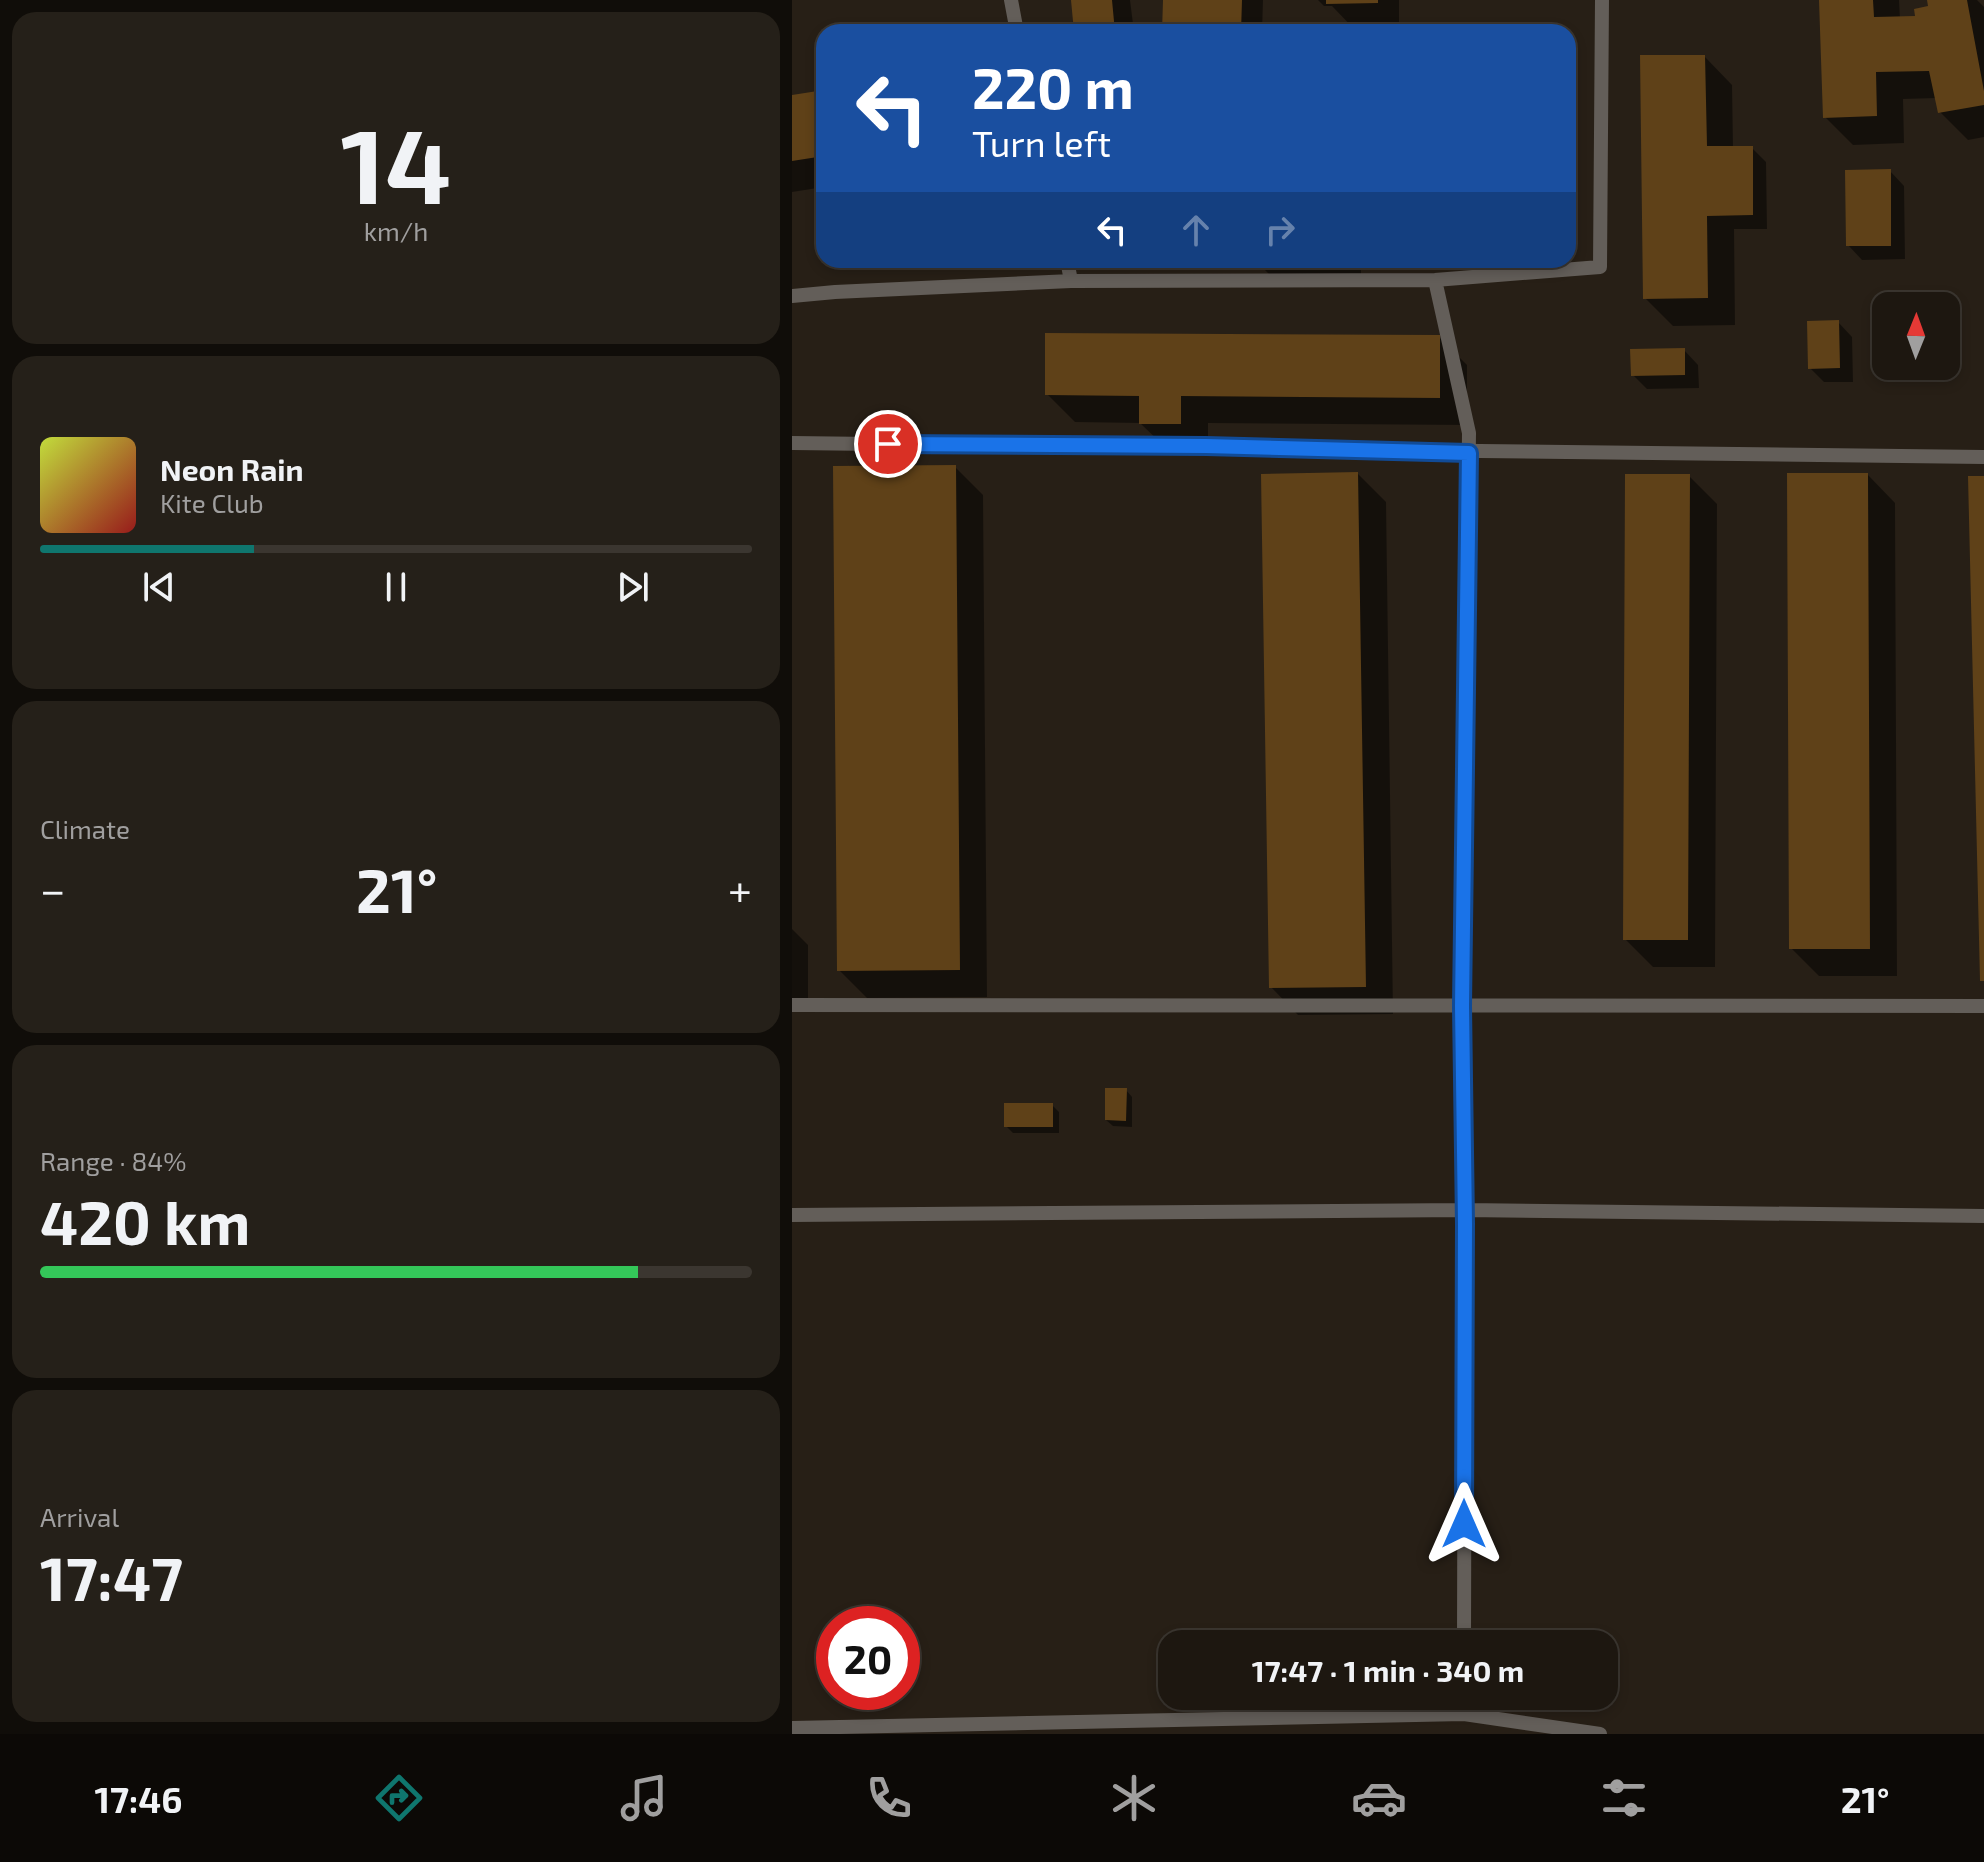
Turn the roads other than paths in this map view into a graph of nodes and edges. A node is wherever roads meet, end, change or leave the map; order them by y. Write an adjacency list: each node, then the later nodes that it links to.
1 (1011, 0): 3 (lane)
2 (1602, 0): 5 (lane)
3 (1016, 24)
4 (1069, 268): 6 (lane)
5 (1435, 280): 6 (lane); 9 (lane)
6 (1071, 281): 7 (lane)
7 (792, 296)
8 (792, 443): 9 (lane)
9 (1469, 453): 10 (lane); 12 (lane)
10 (1984, 457)
11 (792, 1005): 12 (lane)
12 (1462, 1006): 13 (lane); 14 (lane)
13 (1984, 1006)
14 (1465, 1210): 15 (lane); 16 (lane); 17 (lane)
15 (792, 1215)
16 (1984, 1216)
17 (1464, 1630)
18 (1464, 1710): 19 (lane)
19 (1464, 1714): 20 (lane); 21 (lane)
20 (792, 1728)
21 (1600, 1734)

